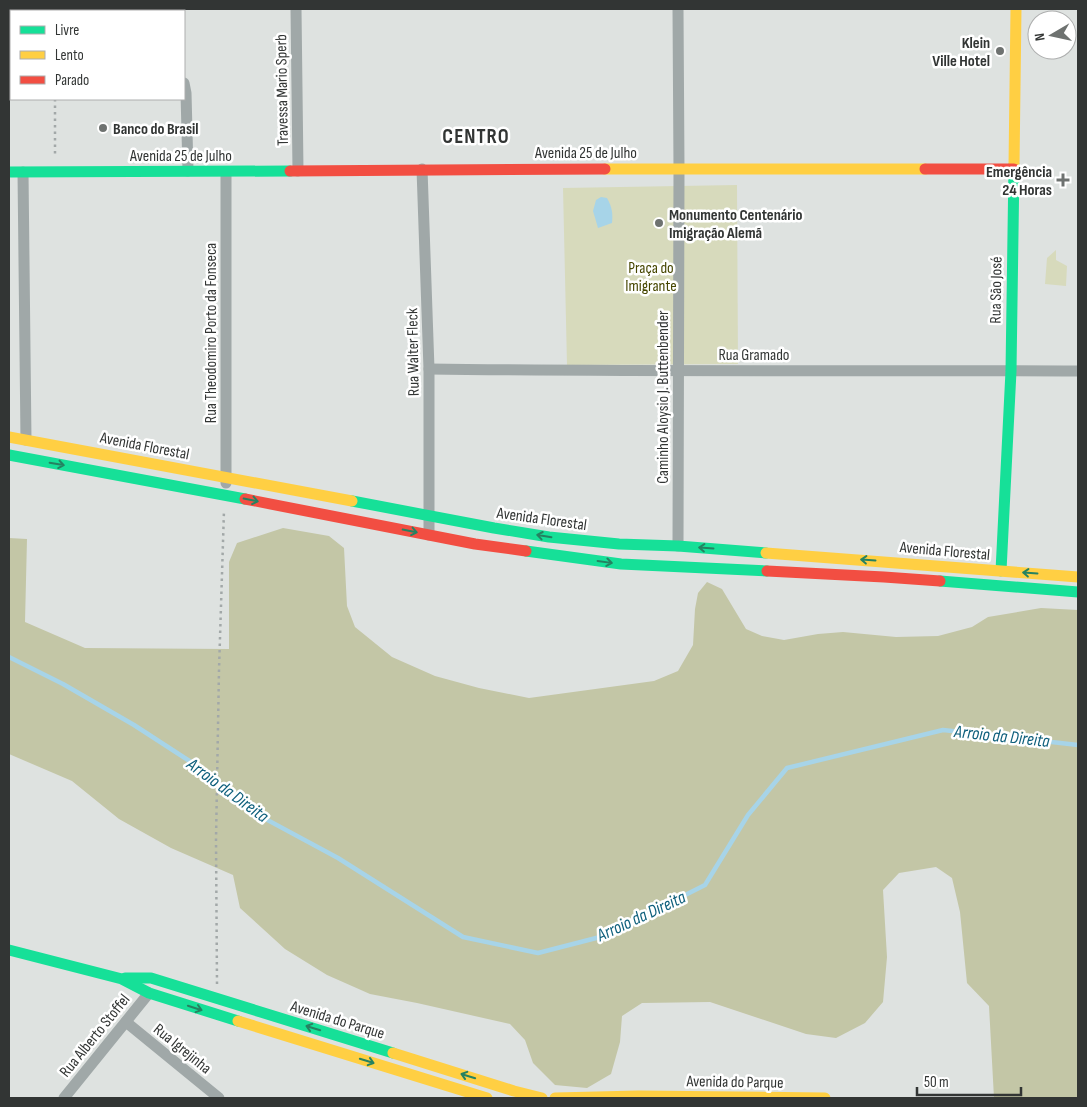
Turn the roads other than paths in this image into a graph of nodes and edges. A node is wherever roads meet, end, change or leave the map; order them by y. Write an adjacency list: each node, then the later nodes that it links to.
1 (296, 9): 9 (street, Travessa Mario Sperb)
2 (678, 9): 5 (street, Caminho Aloysio J. Buttenbender)
3 (1016, 9): 7 (main road, Rua São José)
4 (185, 88): 8 (street)
5 (679, 168): 6 (main road, Avenida 25 de Julho); 7 (main road, Avenida 25 de Julho); 14 (street, Caminho Aloysio J. Buttenbender)
6 (422, 169): 9 (main road, Avenida 25 de Julho); 13 (street, Rua Walter Fleck)
7 (1014, 169): 15 (main road, Rua São José)
8 (188, 171): 11 (main road, Avenida 25 de Julho); 12 (main road, Avenida 25 de Julho)
9 (298, 171): 12 (main road, Avenida 25 de Julho)
10 (9, 172): 11 (main road, Avenida 25 de Julho)
11 (23, 172): 18 (street)
12 (226, 172): 22 (street, Rua Theodomiro Porto da Fonseca)
13 (429, 368): 14 (street, Rua Gramado); 24 (street, Rua Walter Fleck)
14 (679, 370): 15 (street, Rua Gramado); 26 (street, Caminho Aloysio J. Buttenbender)
15 (1011, 371): 16 (street, Rua Gramado); 27 (main road, Rua São José)
16 (1078, 371)
17 (9, 437): 18 (main road, Avenida Florestal)
18 (26, 440): 19 (main road, Avenida Florestal)
19 (78, 449): 21 (main road); 22 (main road, Avenida Florestal)
20 (9, 455): 21 (main road, Avenida Florestal, one-way to 21)
21 (75, 467): 23 (main road, Avenida Florestal)
22 (226, 477): 23 (street, Rua Theodomiro Porto da Fonseca); 24 (main road, Avenida Florestal)
23 (225, 495): 25 (main road, Avenida Florestal, one-way to 25)
24 (429, 516): 25 (street, Rua Walter Fleck); 26 (main road, Avenida Florestal, one-way to 24)
25 (429, 535): 29 (main road, Avenida Florestal, one-way to 29)
26 (678, 546): 27 (main road, Avenida Florestal, one-way to 26)
27 (1001, 571): 28 (main road, Avenida Florestal, one-way to 27)
28 (1078, 577)
29 (1078, 592)
30 (9, 950): 31 (main road, Avenida do Parque)
31 (122, 978): 32 (main road, Avenida do Parque); 37 (main road, Avenida do Parque, one-way to 31)
32 (149, 993): 33 (street, Rua Alberto Stoffel); 36 (main road, Avenida do Parque, one-way to 36)
33 (126, 1022): 34 (street, Rua Alberto Stoffel); 35 (street, Rua Igrejinha)
34 (64, 1098)
35 (219, 1098)
36 (488, 1098)
37 (542, 1098)
38 (555, 1098): 39 (main road, Avenida do Parque)
39 (824, 1098)

